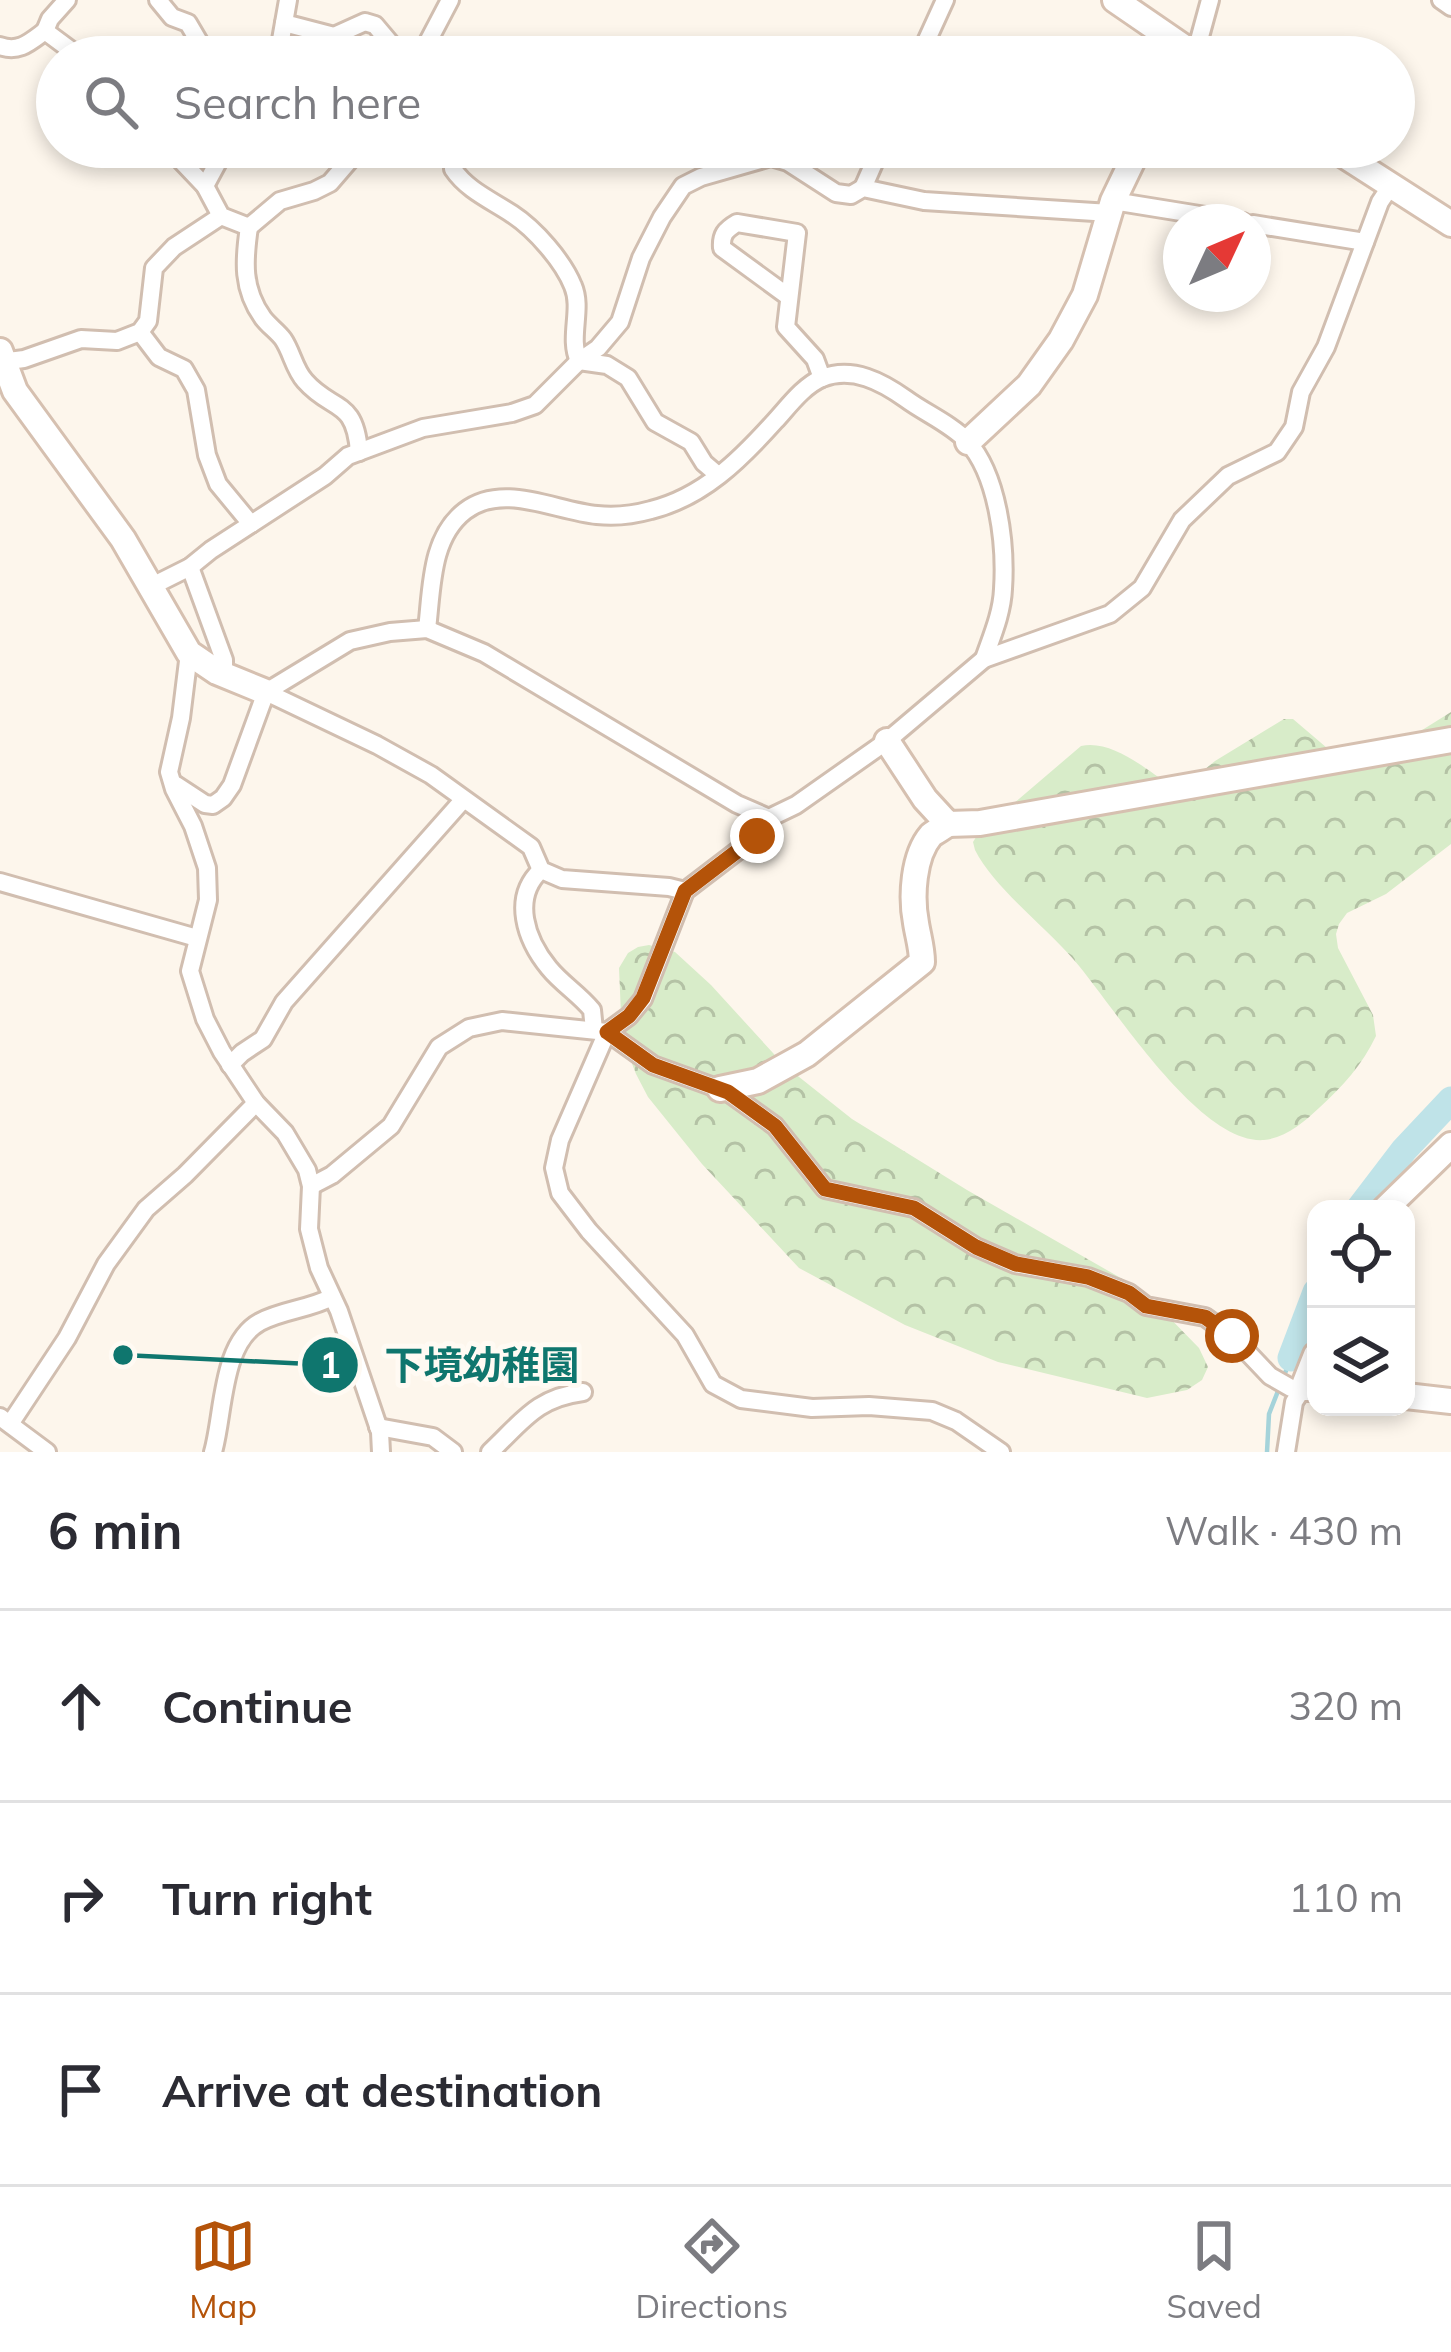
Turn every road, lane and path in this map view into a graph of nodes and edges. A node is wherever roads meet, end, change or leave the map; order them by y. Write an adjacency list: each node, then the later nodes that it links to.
1 (68, 0): 11 (street)
2 (158, 0): 14 (street)
3 (288, 0): 10 (street)
4 (450, 0): 19 (street)
5 (945, 0): 20 (street)
6 (1115, 0): 21 (street)
7 (1210, 0): 22 (street)
8 (1441, 0): 9 (street)
9 (1451, 7)
10 (284, 23): 15 (street); 16 (street)
11 (45, 31): 12 (street); 13 (street)
12 (38, 36)
13 (52, 36)
14 (196, 36)
15 (282, 36)
16 (334, 36)
17 (334, 36): 18 (street)
18 (384, 36)
19 (431, 36)
20 (929, 36)
21 (1167, 36)
22 (1201, 36)
23 (36, 37): 24 (street)
24 (0, 46)
25 (188, 168): 34 (street)
26 (215, 168): 34 (street)
27 (343, 168): 41 (street)
28 (453, 168): 47 (street)
29 (733, 168): 47 (street)
30 (796, 168): 36 (street)
31 (871, 168): 36 (street)
32 (1130, 168): 37 (street)
33 (1362, 168): 35 (street)
34 (205, 186): 39 (street)
35 (1390, 187): 40 (street); 43 (street)
36 (862, 188): 37 (street)
37 (1112, 207): 38 (street); 49 (street)
38 (1163, 213)
39 (221, 215): 41 (street); 45 (street)
40 (1451, 224)
41 (248, 227): 50 (street)
42 (1271, 227): 43 (street)
43 (1365, 242): 57 (street)
44 (789, 297): 44 (street); 48 (street)
45 (140, 332): 46 (street); 52 (street)
46 (1, 359): 54 (street)
47 (579, 361): 50 (street); 51 (street)
48 (822, 378): 49 (street); 51 (street)
49 (968, 442): 57 (street)
50 (359, 452): 52 (street)
51 (718, 475): 55 (street)
52 (251, 524): 53 (street)
53 (190, 567): 54 (street); 58 (street)
54 (150, 587): 56 (street)
55 (427, 629): 59 (street); 64 (street)
56 (189, 653): 58 (street); 62 (street)
57 (984, 659): 61 (street)
58 (224, 674): 59 (street)
59 (266, 692): 62 (street); 63 (street)
60 (1451, 740): 65 (street)
61 (887, 741): 64 (street); 65 (street)
62 (172, 782): 69 (street)
63 (463, 800): 66 (street); 71 (street)
64 (769, 818): 68 (street)
65 (948, 824): 72 (street)
66 (541, 870): 68 (street); 70 (street)
67 (0, 882): 69 (street)
68 (685, 891): 70 (street)
69 (197, 938): 71 (street)
70 (600, 1031): 72 (street); 75 (street); 90 (street)
71 (230, 1065): 73 (street)
72 (720, 1089): 78 (street)
73 (256, 1103): 75 (street); 83 (street)
74 (1451, 1145): 76 (street)
75 (311, 1186): 77 (street)
76 (1394, 1200)
77 (332, 1297): 84 (street); 86 (street)
78 (1307, 1388)
79 (1307, 1390): 91 (street)
80 (584, 1392): 89 (street)
81 (1415, 1397): 82 (street)
82 (1451, 1401)
83 (5, 1420): 85 (street)
84 (378, 1427): 87 (street); 88 (street)
85 (47, 1452)
86 (213, 1452)
87 (381, 1452)
88 (453, 1452)
89 (490, 1452)
90 (1001, 1452)
91 (1286, 1452)

